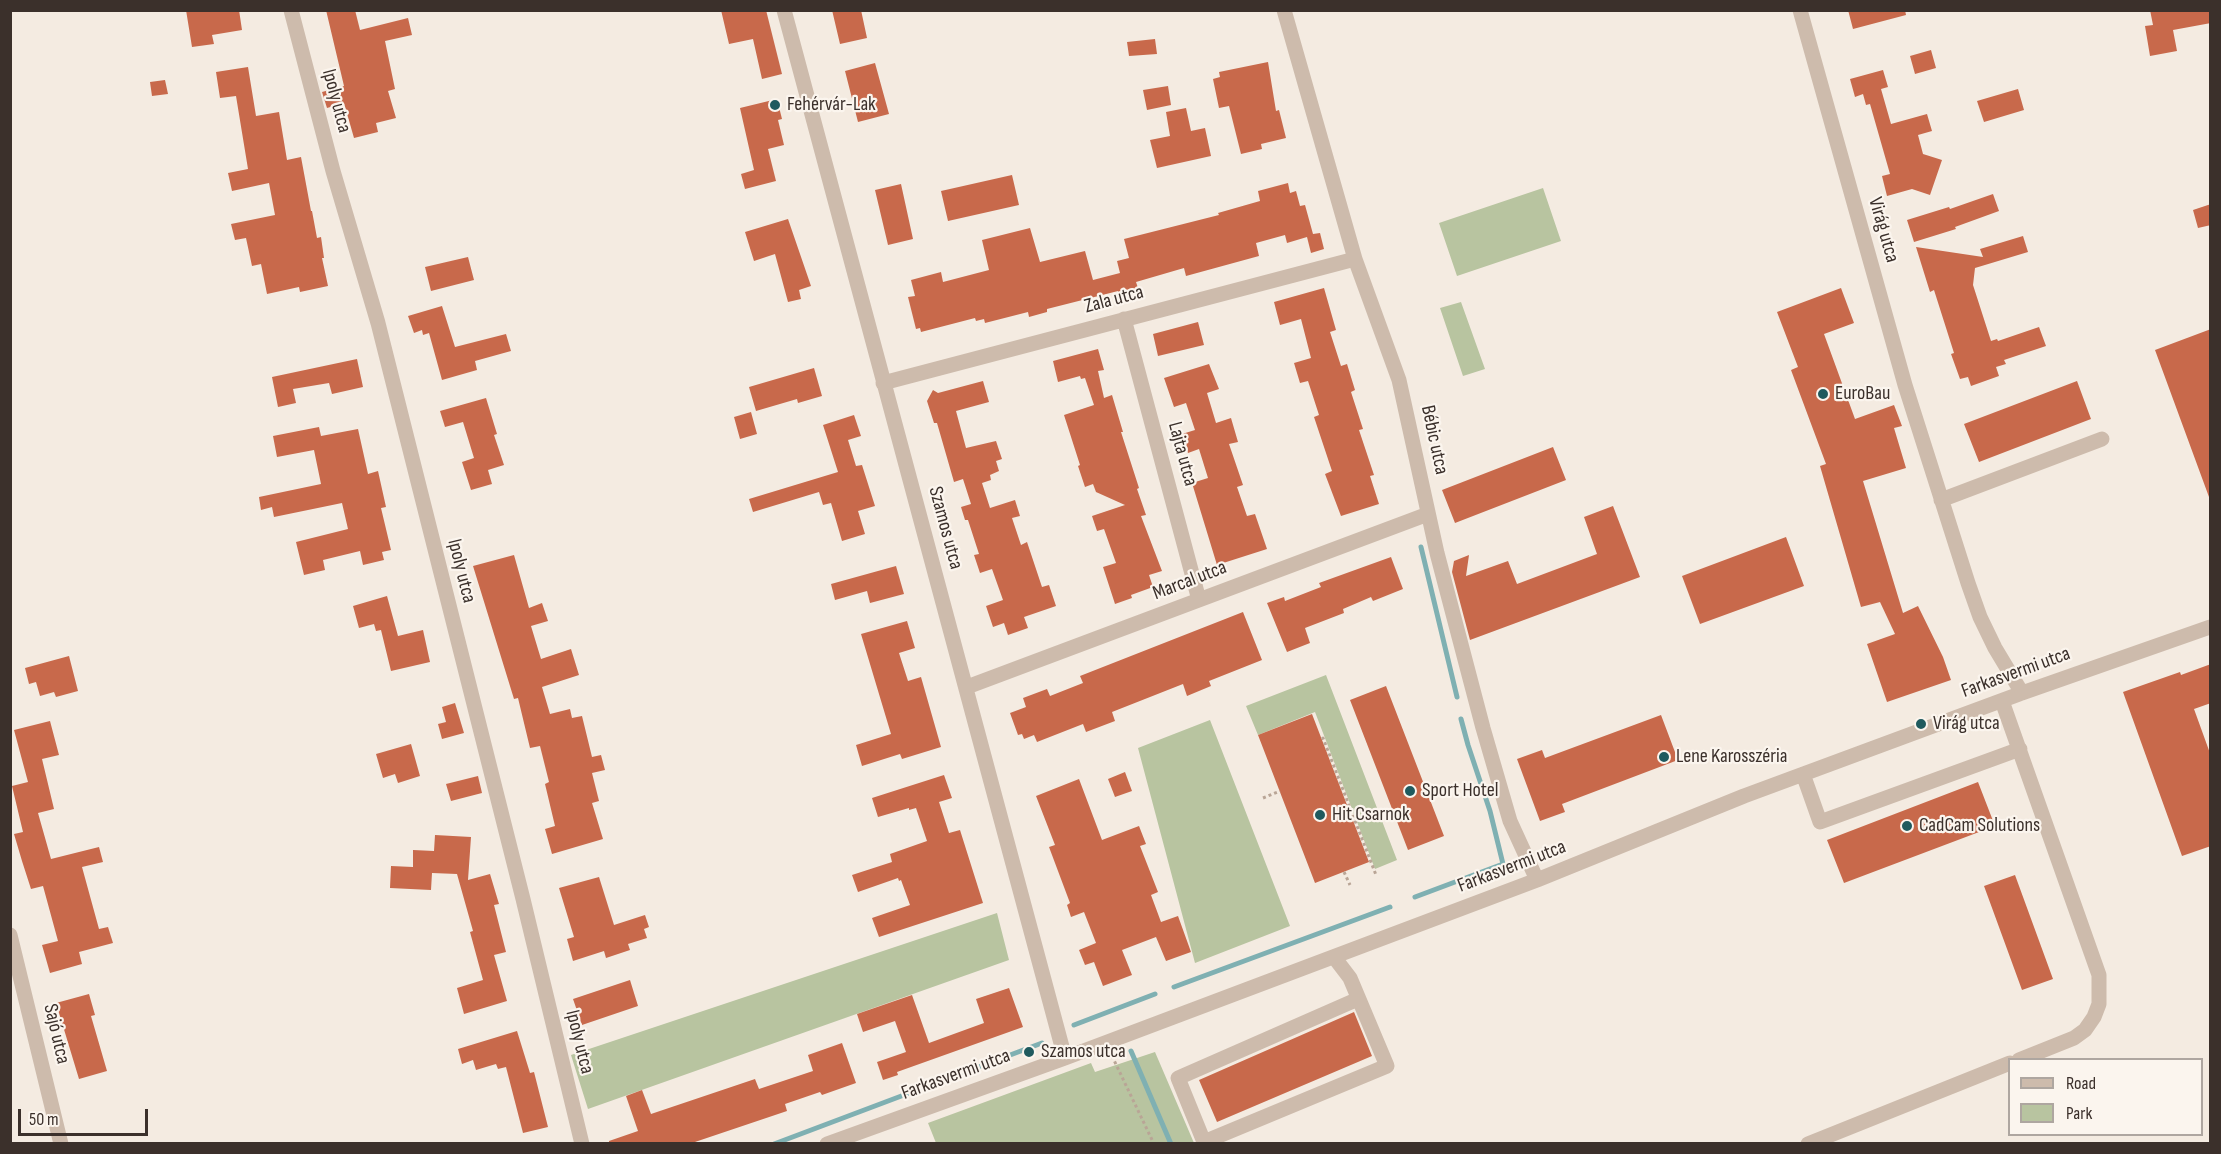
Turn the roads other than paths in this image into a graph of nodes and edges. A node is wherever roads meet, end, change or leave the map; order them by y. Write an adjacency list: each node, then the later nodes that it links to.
1 (291, 10): 26 (street, Ipoly utca)
2 (784, 10): 7 (street, Szamos utca)
3 (1284, 10): 5 (street, Bébic utca)
4 (1800, 10): 9 (street, Virág utca)
5 (1355, 259): 6 (street, Zala utca); 10 (street, Bébic utca)
6 (1124, 320): 7 (street, Zala utca); 11 (street, Lajta utca)
7 (883, 383): 13 (street, Szamos utca)
8 (2102, 439): 9 (street)
9 (1941, 500): 14 (street, Virág utca)
10 (1428, 514): 11 (street, Marcal utca); 18 (street, Bébic utca)
11 (1199, 600): 13 (street, Marcal utca)
12 (2211, 627): 14 (street, Farkasvermi utca)
13 (967, 687): 22 (street, Szamos utca)
14 (2022, 693): 15 (street, Farkasvermi utca)
15 (2002, 700): 16 (street); 17 (street, Farkasvermi utca)
16 (2020, 749): 17 (street); 23 (street)
17 (1803, 774): 18 (street, Farkasvermi utca)
18 (1537, 880): 20 (street, Farkasvermi utca)
19 (10, 934): 25 (street, Sajó utca)
20 (1334, 957): 21 (street); 22 (street, Farkasvermi utca)
21 (1358, 999): 21 (street)
22 (1065, 1058): 27 (street, Farkasvermi utca)
23 (2022, 1058)
24 (2008, 1064): 28 (street)
25 (61, 1143)
26 (582, 1143)
27 (827, 1143)
28 (1808, 1143)

